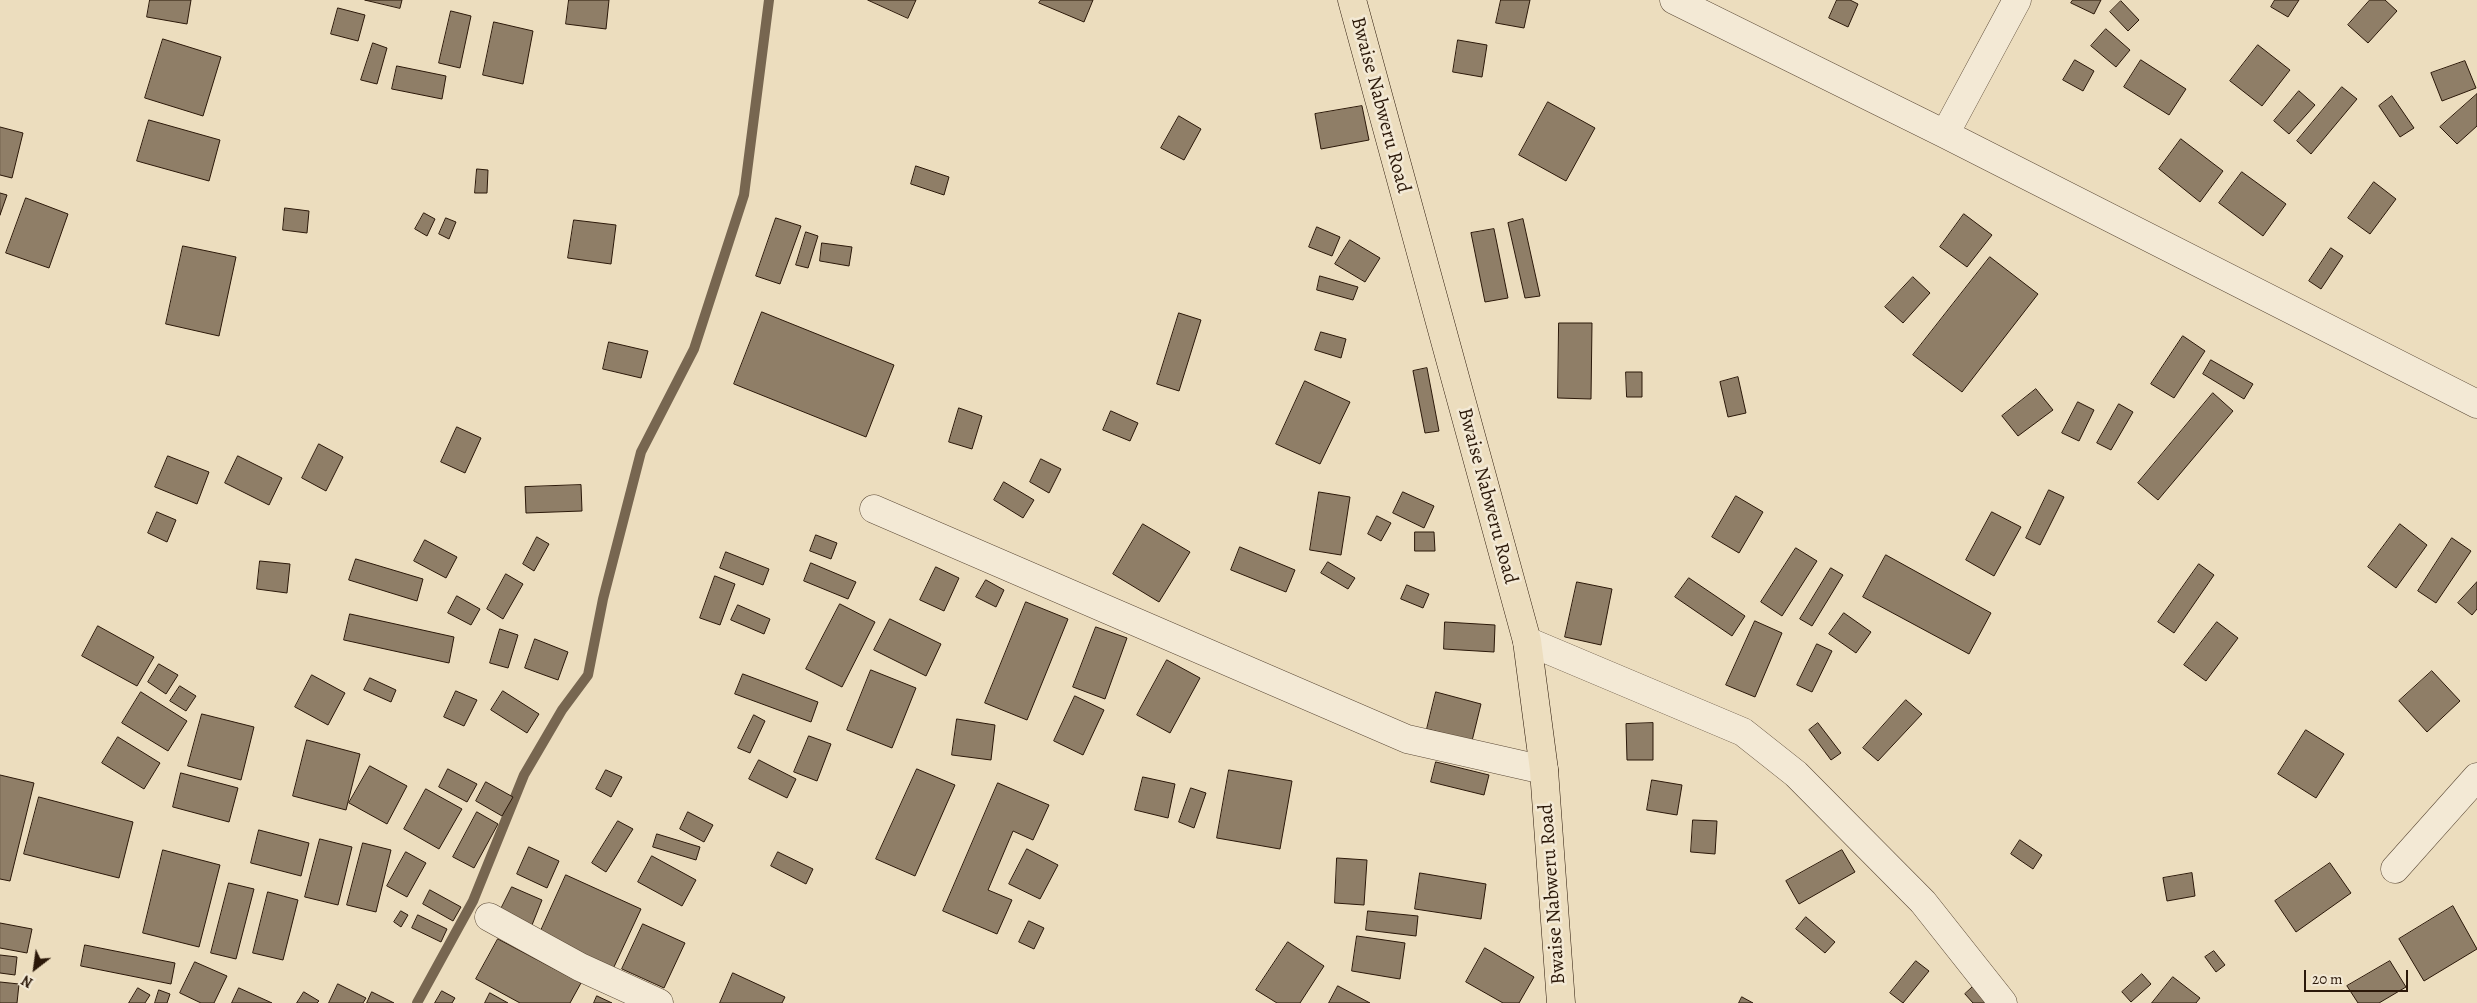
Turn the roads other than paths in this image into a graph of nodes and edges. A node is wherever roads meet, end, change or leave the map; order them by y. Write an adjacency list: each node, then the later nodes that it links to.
1 (1352, 0): 7 (main road, Bwaise Nabweru Road)
2 (1674, 0): 4 (street)
3 (2017, 0): 4 (street)
4 (1945, 134): 5 (street)
5 (2477, 404)
6 (874, 509): 8 (street)
7 (1526, 641): 8 (main road, Bwaise Nabweru Road); 14 (street)
8 (1544, 770): 13 (main road, Bwaise Nabweru Road)
9 (2477, 777): 10 (street)
10 (2395, 869)
11 (489, 917): 12 (street)
12 (659, 1003)
13 (1561, 1003)
14 (2003, 1003)

